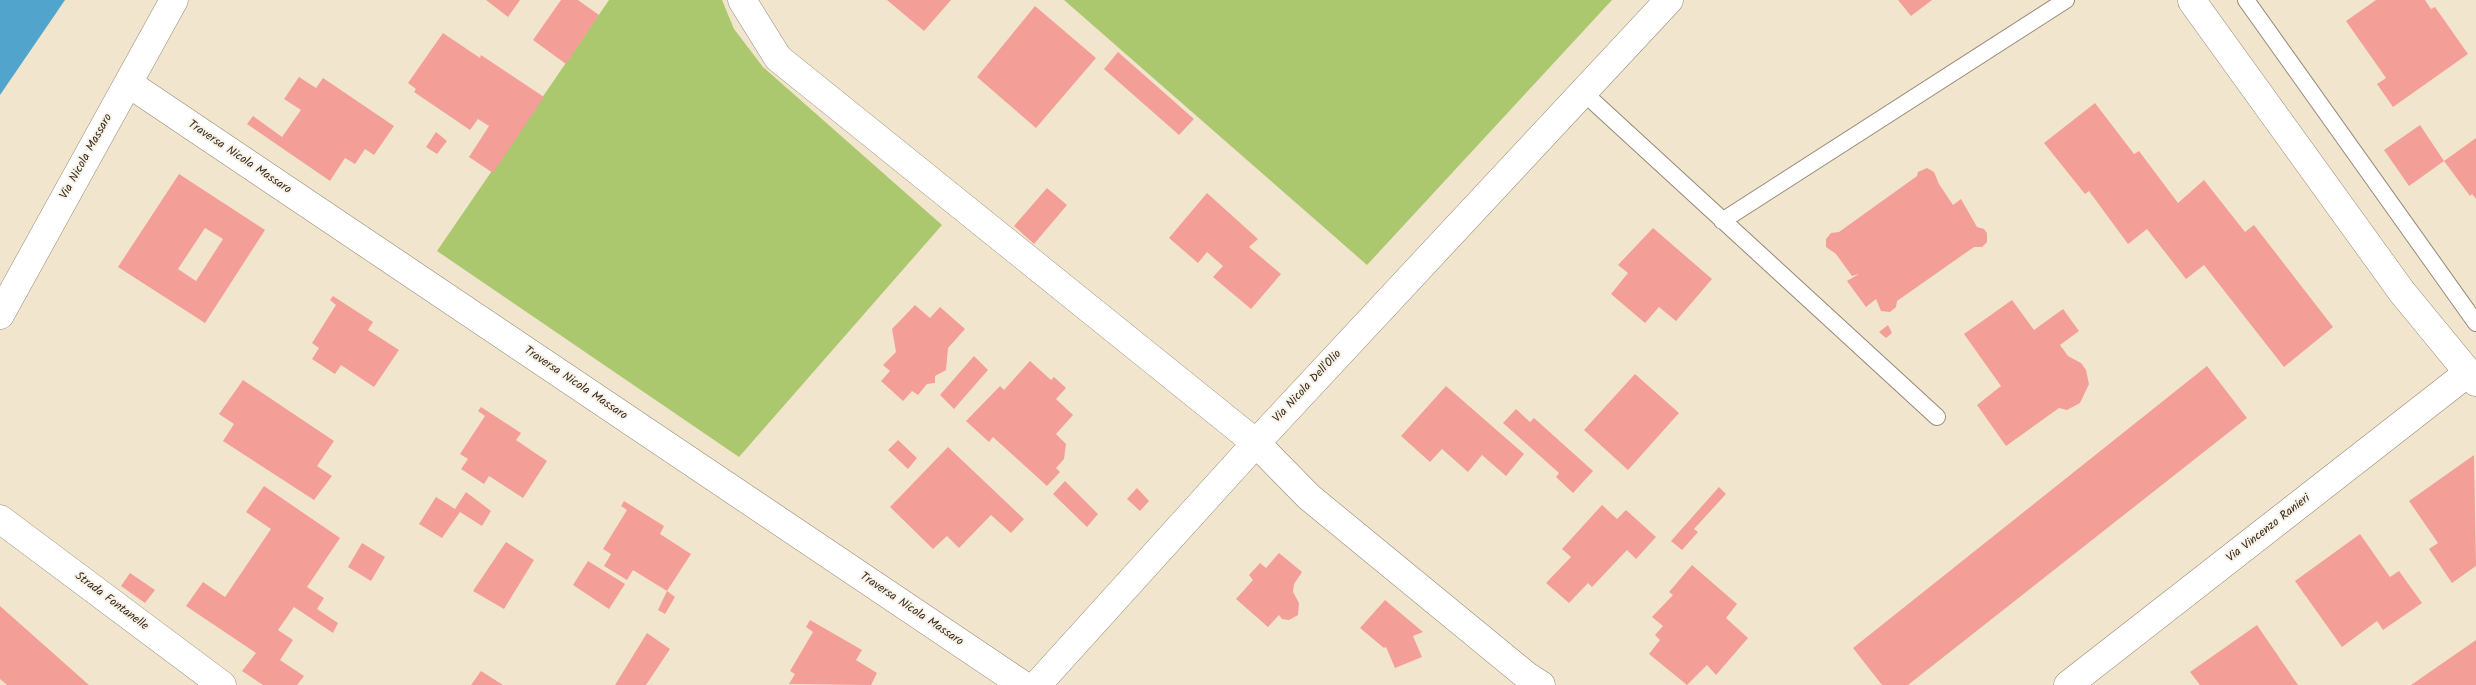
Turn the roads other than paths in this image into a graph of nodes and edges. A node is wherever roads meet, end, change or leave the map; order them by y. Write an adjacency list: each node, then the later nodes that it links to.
1 (174, 0): 7 (street, Via Nicola Massaro)
2 (742, 0): 14 (street)
3 (1670, 0): 8 (street)
4 (2066, 0): 9 (lane)
5 (2246, 0): 11 (lane)
6 (2192, 1): 12 (street)
7 (128, 83): 10 (street, Via Nicola Massaro); 17 (street, Traversa Nicola Massaro)
8 (1583, 92): 9 (lane); 14 (street, Via Nicola Dell'Olio)
9 (1722, 221): 13 (lane)
10 (0, 314)
11 (2476, 323)
12 (2472, 377): 20 (street, Via Vincenzo Ranieri)
13 (1937, 417)
14 (1256, 443): 18 (street, Via Nicola Dell'Olio); 19 (street)
15 (0, 519): 16 (street, Strada Fontanelle)
16 (222, 685)
17 (1023, 685)
18 (1037, 685)
19 (1541, 685)
20 (2068, 685)

